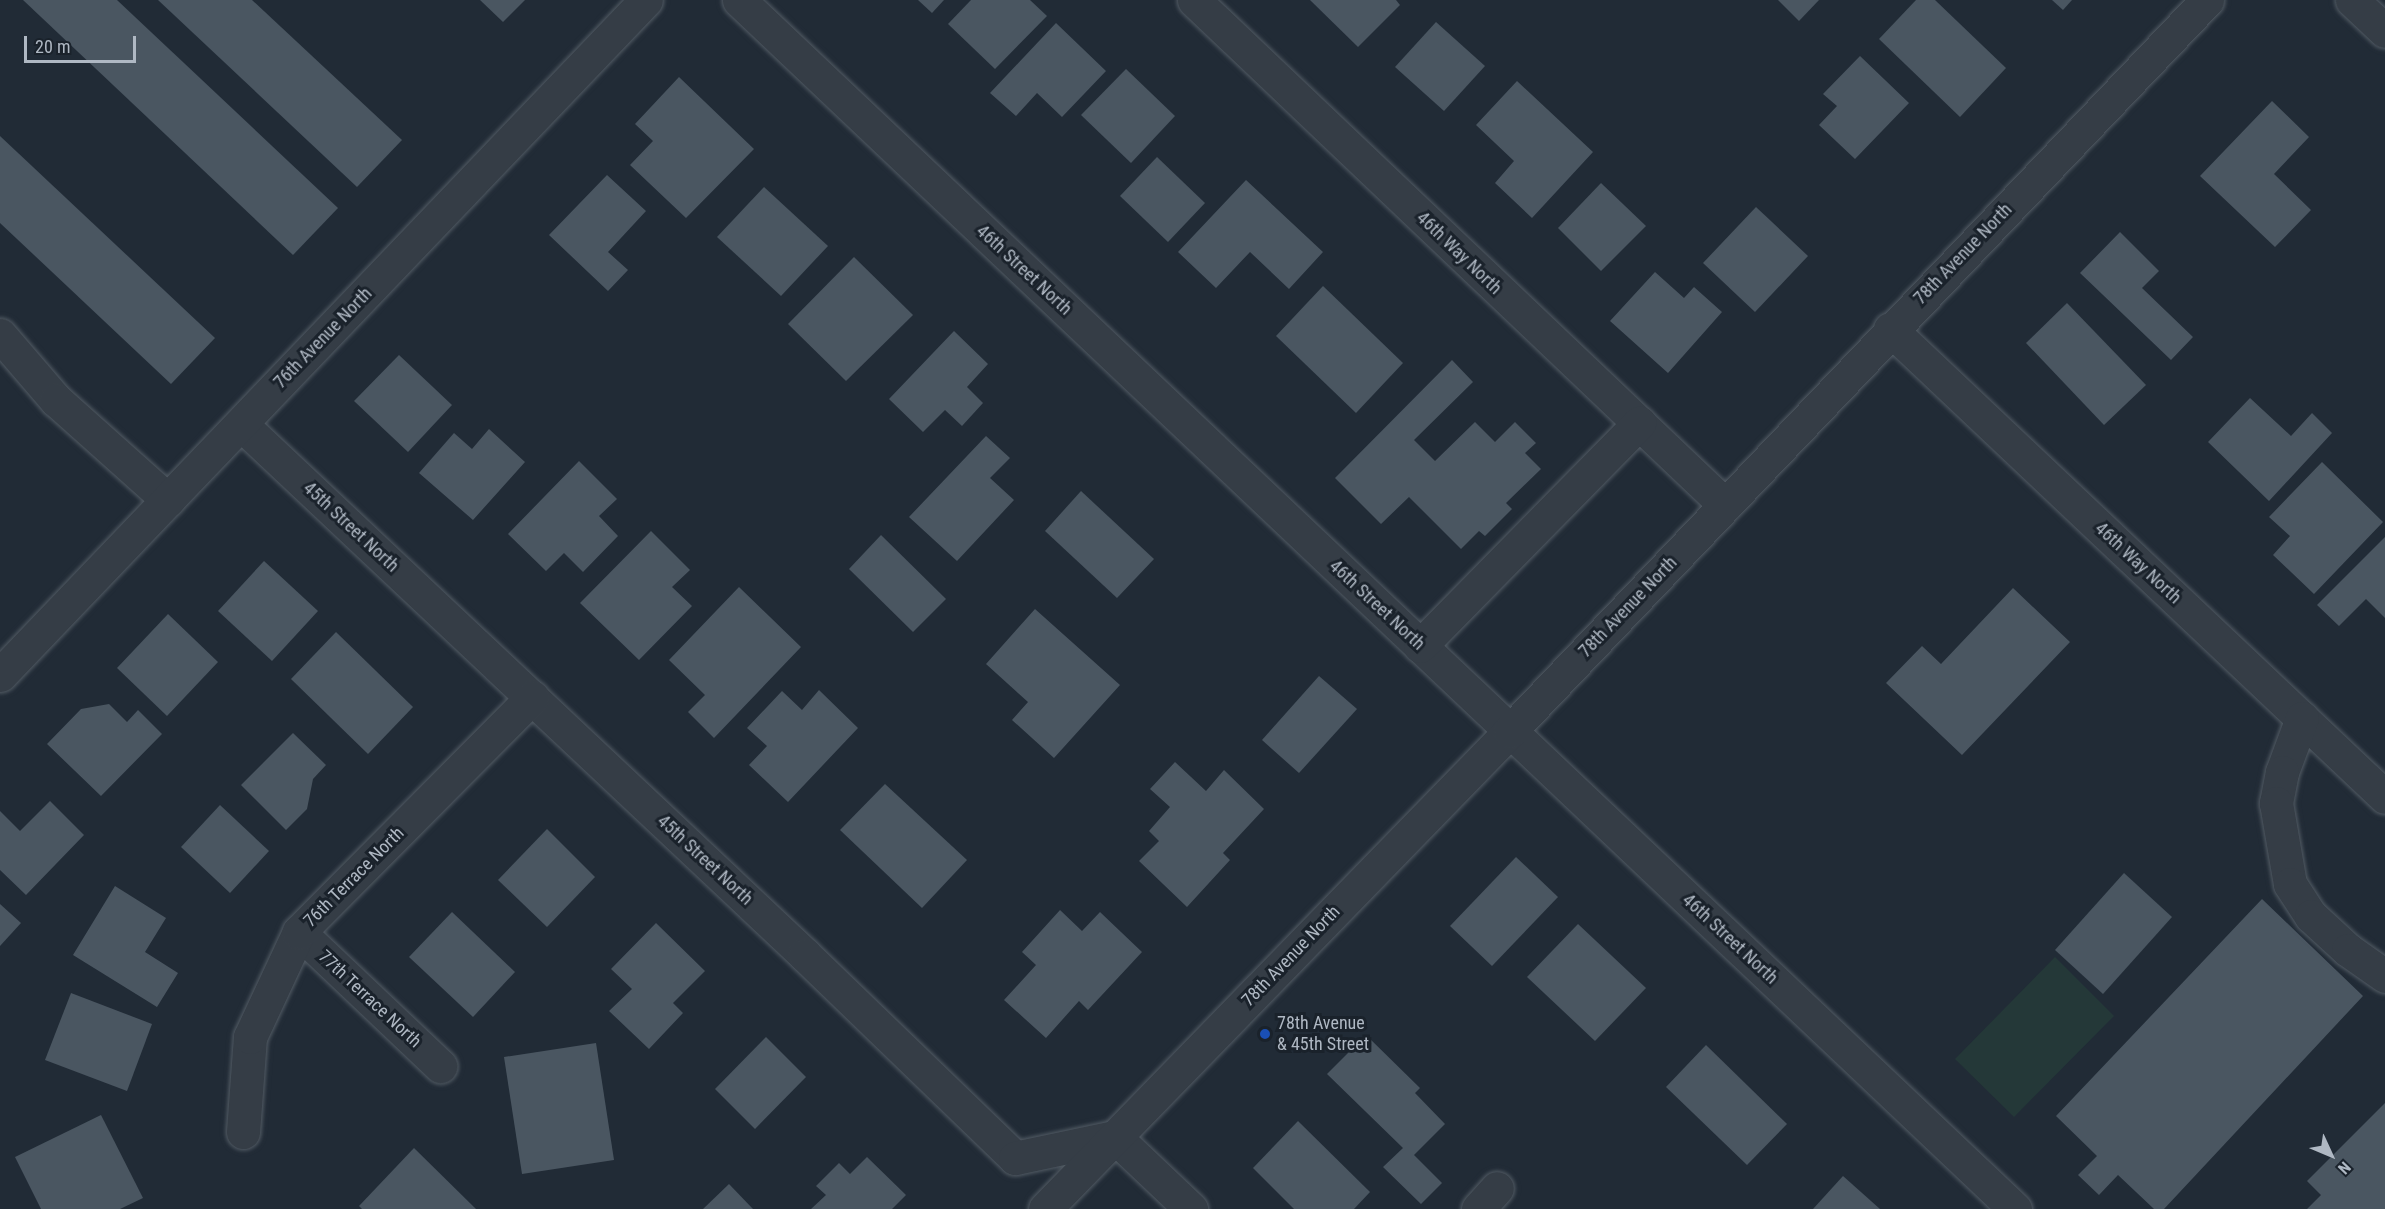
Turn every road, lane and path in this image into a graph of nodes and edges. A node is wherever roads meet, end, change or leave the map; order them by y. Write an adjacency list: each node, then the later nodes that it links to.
1 (646, 0): 10 (street, 76th Avenue North)
2 (739, 0): 13 (street, 46th Street North)
3 (1194, 0): 9 (street, 46th Way North)
4 (2207, 0): 7 (street, 78th Avenue North)
5 (2352, 0): 6 (street)
6 (2385, 31)
7 (1890, 329): 12 (street, 78th Avenue North); 16 (street, 46th Way North)
8 (0, 335): 11 (street)
9 (1639, 423): 12 (street, 46th Way North); 13 (street)
10 (241, 424): 11 (street, 76th Avenue North); 15 (street, 45th Street North)
11 (168, 500): 14 (street, 76th Avenue North)
12 (1725, 505): 17 (street, 78th Avenue North)
13 (1420, 646): 17 (street, 46th Street North)
14 (0, 675)
15 (532, 697): 19 (street, 76th Terrace North); 23 (street, 45th Street North)
16 (2302, 718): 18 (street, 46th Way North); 20 (street)
17 (1510, 731): 23 (street, 78th Avenue North); 26 (street, 46th Street North)
18 (2385, 797)
19 (299, 932): 21 (street, 77th Terrace North); 22 (street, 76th Terrace North)
20 (2385, 976)
21 (440, 1066)
22 (243, 1132)
23 (1115, 1137): 24 (street, 78th Avenue North); 25 (street)
24 (1045, 1209)
25 (1191, 1209)
26 (2015, 1209)

